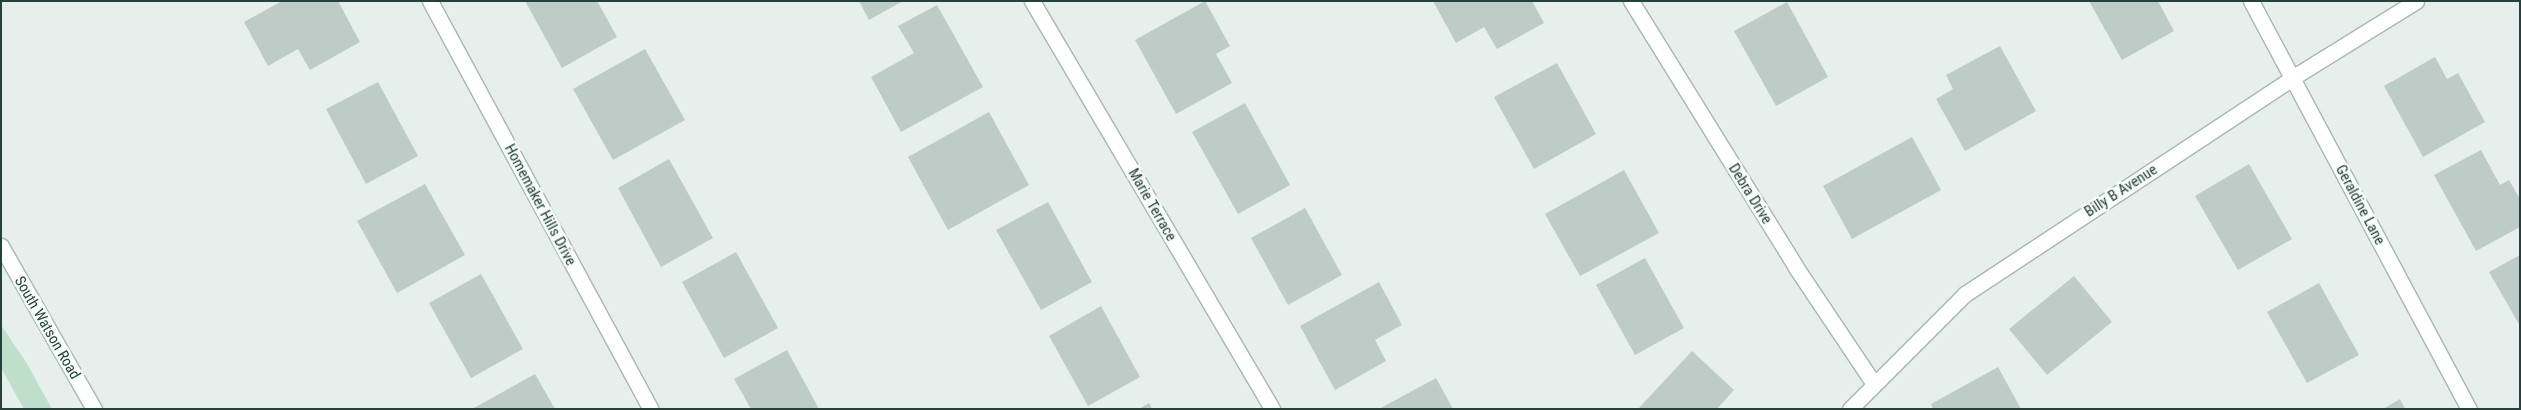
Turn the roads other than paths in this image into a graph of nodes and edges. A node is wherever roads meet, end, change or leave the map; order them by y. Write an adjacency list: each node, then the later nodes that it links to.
1 (430, 1): 10 (street, Homemaker Hills Drive)
2 (1032, 1): 11 (street, Marie Terrace)
3 (1631, 1): 8 (street, Debra Drive)
4 (2251, 1): 6 (street, Geraldine Lane)
5 (2416, 1): 6 (street, Billy B Avenue)
6 (2292, 78): 8 (street, Billy B Avenue); 13 (street, Geraldine Lane)
7 (1, 246): 9 (street, South Watson Road)
8 (1874, 384): 12 (street, Billy B Avenue)
9 (94, 409)
10 (651, 409)
11 (1272, 409)
12 (1850, 409)
13 (2470, 409)

